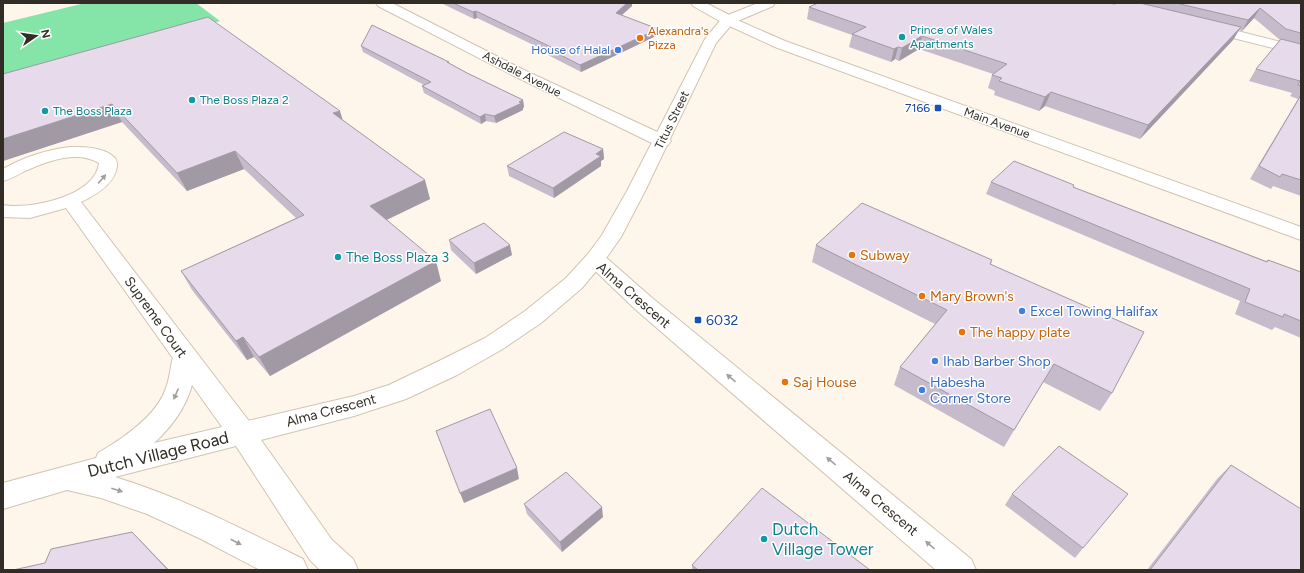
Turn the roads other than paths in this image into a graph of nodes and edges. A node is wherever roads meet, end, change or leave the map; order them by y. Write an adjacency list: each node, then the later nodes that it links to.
1 (382, 3): 7 (street, Ashdale Avenue)
2 (697, 3): 4 (street, Main Avenue)
3 (770, 3): 4 (street, Titus Street)
4 (728, 20): 7 (street, Titus Street); 11 (street, Main Avenue)
5 (1301, 44): 6 (street)
6 (1301, 51)
7 (662, 142): 12 (street, Titus Street)
8 (3, 176): 9 (street, one-way to 8)
9 (70, 200): 10 (street); 13 (street, Supreme Court)
10 (3, 211)
11 (1301, 234)
12 (595, 259): 14 (street, Alma Crescent); 20 (street, Alma Crescent, one-way to 12)
13 (185, 356): 14 (street, Supreme Court); 15 (street, one-way to 15)
14 (242, 433): 15 (street, Dutch Village Road); 19 (street, Dutch Village Road)
15 (95, 470): 16 (street, Dutch Village Road)
16 (66, 478): 17 (street, Dutch Village Road); 18 (street, one-way to 18)
17 (3, 496)
18 (292, 570)
19 (342, 570)
20 (960, 570)

